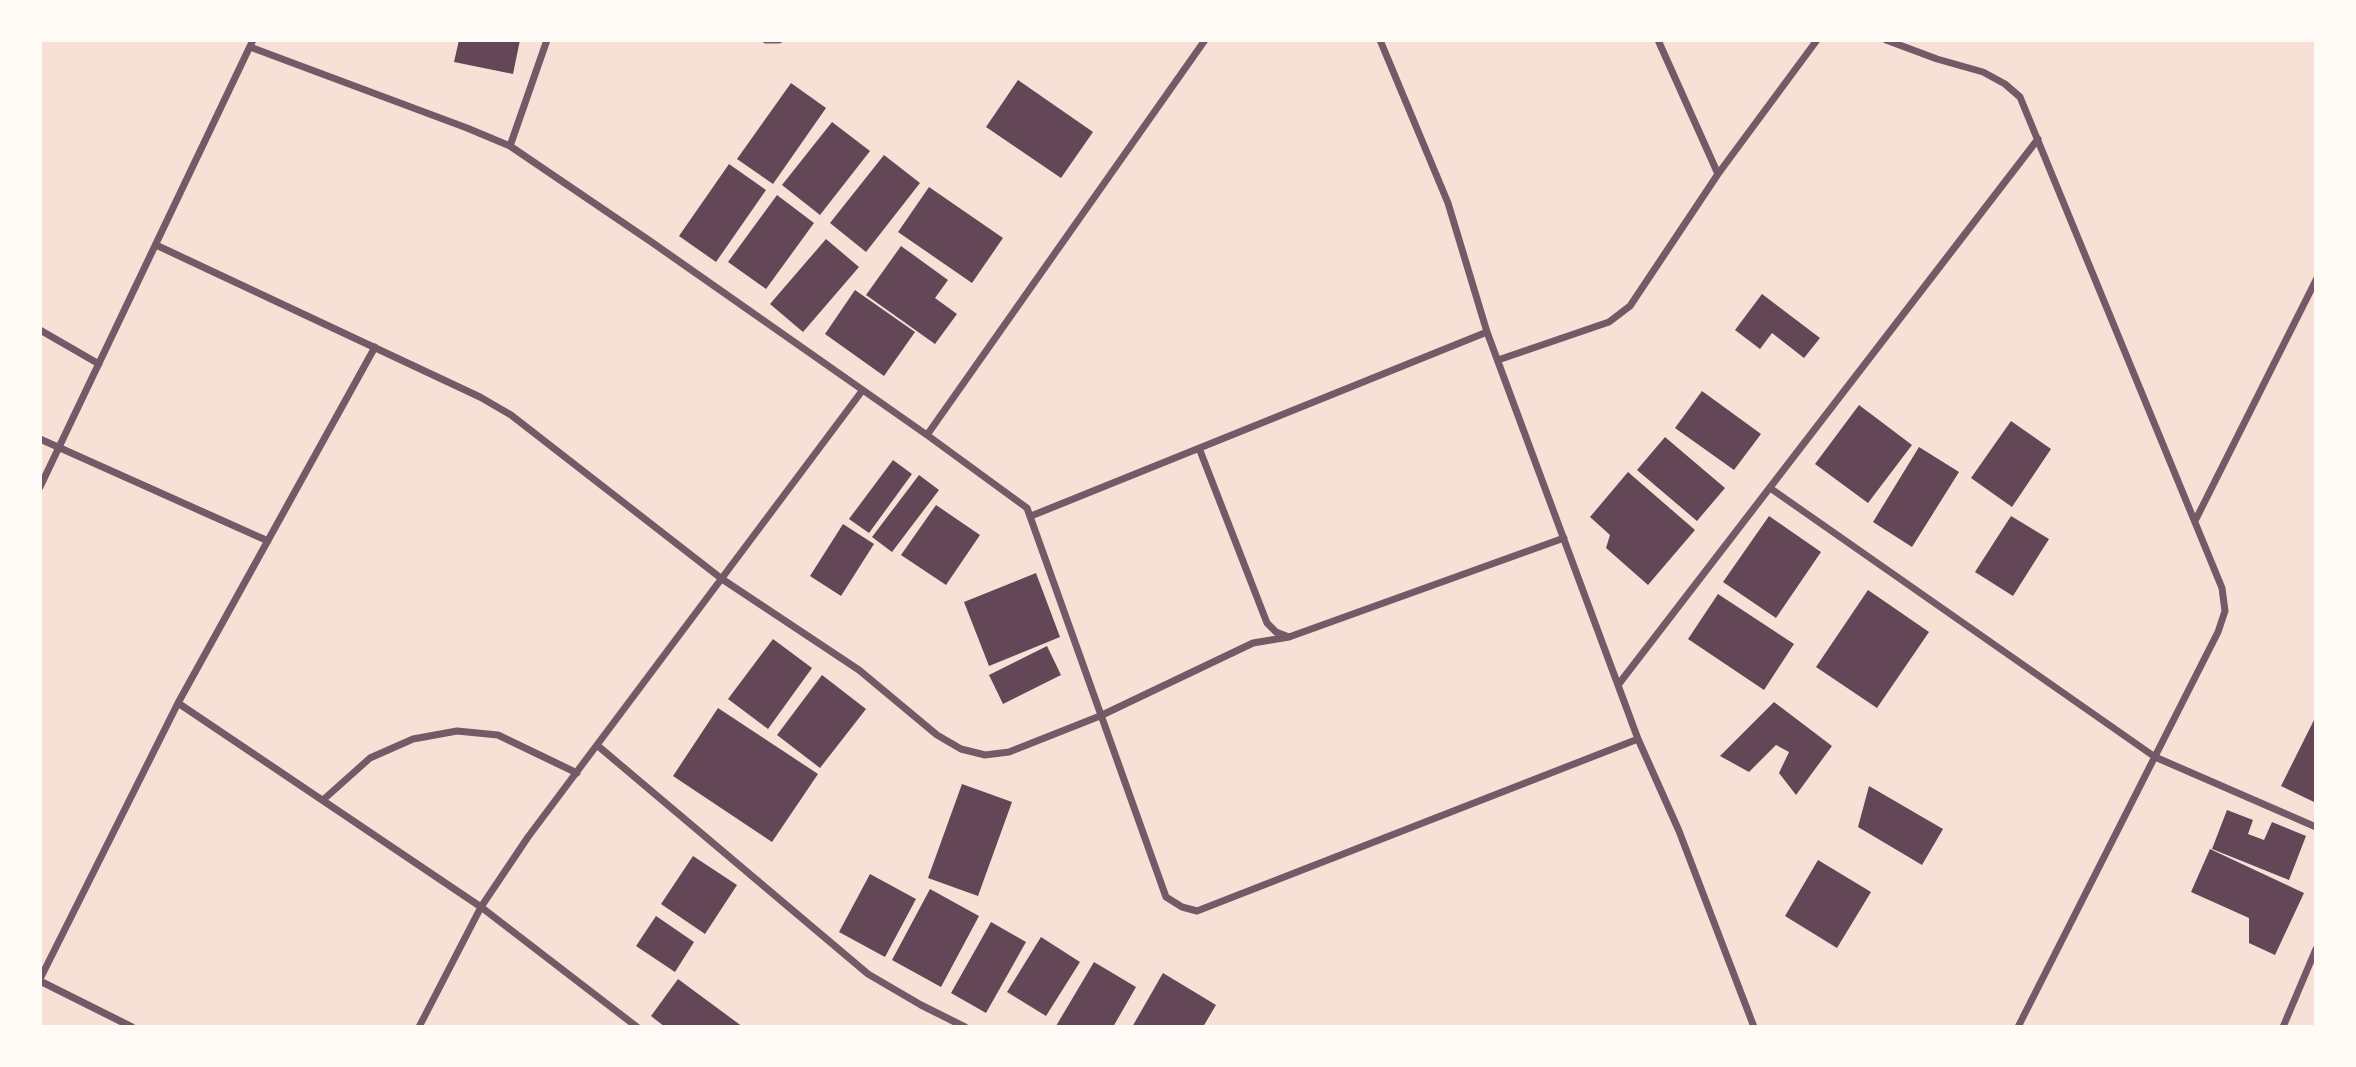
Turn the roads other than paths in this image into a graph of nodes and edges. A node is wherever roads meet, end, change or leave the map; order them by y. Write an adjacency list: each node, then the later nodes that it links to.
1 (547, 40): 11 (street)
2 (766, 40): 3 (street)
3 (779, 40)
4 (1205, 40): 21 (street)
5 (1380, 40): 16 (street)
6 (1658, 40): 12 (street)
7 (1817, 40): 12 (street)
8 (1886, 40): 10 (street)
9 (251, 44): 11 (street); 13 (street)
10 (2038, 139): 26 (street); 28 (street)
11 (510, 146): 20 (street)
12 (1718, 174): 18 (street)
13 (156, 245): 17 (street); 19 (street)
14 (2316, 280): 28 (street)
15 (40, 330): 19 (street)
16 (1487, 332): 18 (street); 24 (street)
17 (375, 347): 30 (street); 31 (street)
18 (1498, 360): 29 (street)
19 (99, 364): 23 (street)
20 (862, 391): 21 (street); 31 (street)
21 (927, 435): 27 (street)
22 (40, 439): 23 (street)
23 (59, 447): 25 (street); 30 (street)
24 (1199, 448): 27 (street); 32 (street)
25 (40, 487)
26 (1770, 488): 33 (street); 38 (street)
27 (1031, 516): 35 (street)
28 (2195, 521): 38 (street)
29 (1564, 538): 32 (street); 33 (street)
30 (268, 541): 34 (street)
31 (722, 579): 35 (street); 37 (street)
32 (1289, 637): 35 (street)
33 (1618, 685): 36 (street)
34 (178, 703): 40 (street); 44 (street)
35 (1100, 716): 36 (street)
36 (1638, 739): 49 (street)
37 (598, 746): 39 (street); 48 (street)
38 (2155, 757): 41 (street); 50 (street)
39 (577, 773): 40 (street); 42 (street)
40 (323, 800): 42 (street)
41 (2316, 827)
42 (481, 907): 46 (street); 47 (street)
43 (2316, 949): 51 (street)
44 (40, 980): 45 (street)
45 (131, 1027)
46 (419, 1027)
47 (637, 1027)
48 (965, 1027)
49 (1754, 1027)
50 (2018, 1027)
51 (2283, 1027)

